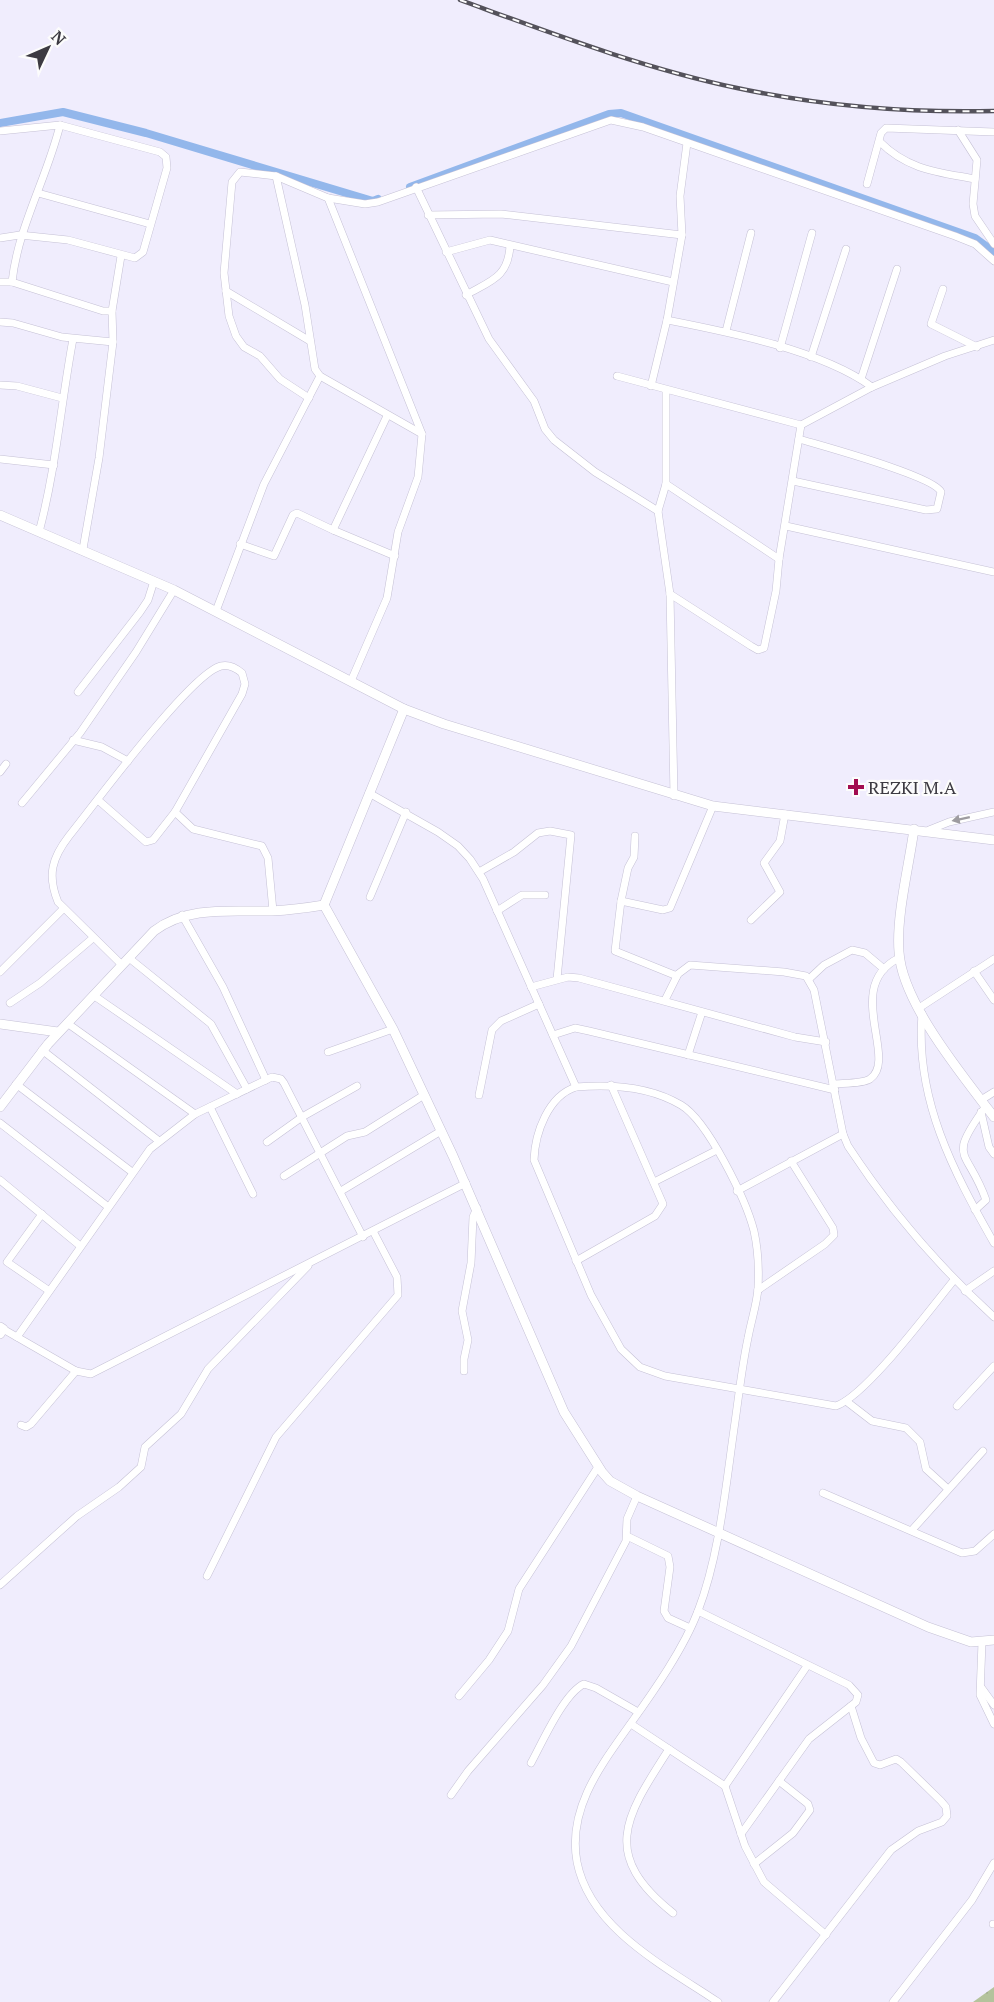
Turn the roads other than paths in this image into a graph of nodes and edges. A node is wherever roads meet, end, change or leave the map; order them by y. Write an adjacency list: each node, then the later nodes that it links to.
1 (60, 125): 3 (street); 11 (street); 14 (street)
2 (958, 130): 4 (street); 5 (street); 8 (street)
3 (0, 131)
4 (994, 132)
5 (880, 142): 8 (street); 9 (street)
6 (687, 143): 10 (street); 17 (street); 25 (street)
7 (276, 176): 12 (street); 31 (street); 39 (street)
8 (975, 179): 20 (street)
9 (867, 184)
10 (416, 187): 12 (street); 13 (street)
11 (38, 193): 14 (street); 18 (street)
12 (328, 198): 55 (street)
13 (428, 215): 17 (street); 23 (street)
14 (150, 224): 24 (street)
15 (750, 233): 36 (street)
16 (812, 233): 42 (street)
17 (682, 235): 29 (street)
18 (20, 236): 19 (street); 24 (street); 28 (street)
19 (0, 238)
20 (994, 244)
21 (510, 246): 23 (street); 29 (street); 32 (street)
22 (846, 249): 43 (street)
23 (447, 252): 32 (street)
24 (121, 256): 33 (street)
25 (994, 261)
26 (897, 269): 46 (street)
27 (0, 282): 28 (street)
28 (12, 282): 33 (street)
29 (673, 282): 34 (street)
30 (943, 289): 41 (street)
31 (226, 291): 39 (street); 52 (street)
32 (466, 295): 61 (street)
33 (112, 311): 40 (street)
34 (667, 320): 36 (street); 48 (street)
35 (0, 322): 37 (street)
36 (726, 331): 42 (street)
37 (73, 339): 40 (street); 51 (street)
38 (994, 340): 41 (street)
39 (310, 341): 44 (street)
40 (113, 342): 67 (street)
41 (977, 347): 49 (street)
42 (780, 348): 43 (street)
43 (811, 357): 46 (street)
44 (320, 375): 52 (street); 53 (street)
45 (617, 376): 48 (street)
46 (861, 379): 49 (street)
47 (0, 386): 51 (street)
48 (651, 386): 50 (street)
49 (872, 387): 54 (street)
50 (666, 390): 54 (street); 60 (street)
51 (62, 398): 58 (street)
52 (309, 398): 66 (street)
53 (387, 416): 55 (street); 64 (street)
54 (801, 425): 56 (street)
55 (422, 434): 68 (street)
56 (799, 439): 59 (street); 59 (street)
57 (0, 459): 58 (street)
58 (54, 465): 65 (street)
59 (793, 481): 63 (street)
60 (666, 484): 61 (street); 69 (street)
61 (658, 511): 73 (street)
62 (0, 515): 65 (main road)
63 (786, 526): 69 (street); 70 (street)
64 (333, 530): 66 (street); 68 (street)
65 (39, 532): 67 (main road)
66 (240, 544): 74 (street)
67 (83, 549): 71 (main road)
68 (395, 556): 75 (street)
69 (779, 559): 73 (street)
70 (994, 572)
71 (154, 581): 72 (main road); 76 (street)
72 (174, 590): 74 (main road); 78 (street)
73 (670, 594): 83 (street)
74 (216, 610): 75 (main road)
75 (351, 681): 77 (main road)
76 (78, 692)
77 (404, 709): 82 (main road); 83 (main road)
78 (73, 740): 79 (street); 85 (street)
79 (128, 761): 84 (street); 87 (street)
80 (6, 764): 81 (street)
81 (0, 772)
82 (369, 793): 88 (street); 99 (main road)
83 (674, 796): 86 (main road)
84 (98, 800): 87 (street); 100 (street)
85 (22, 803)
86 (713, 806): 90 (main road); 98 (street)
87 (175, 812): 101 (street)
88 (406, 812): 95 (street); 97 (street)
89 (994, 812): 92 (street, one-way to 92)
90 (784, 814): 91 (main road); 104 (street)
91 (914, 829): 92 (main road); 106 (main road)
92 (928, 830): 94 (main road)
93 (635, 836): 98 (street)
94 (994, 840)
95 (479, 872): 102 (street); 113 (street)
96 (545, 895): 102 (street)
97 (370, 897)
98 (621, 901): 112 (street)
99 (324, 905): 101 (main road); 125 (main road)
100 (63, 909): 105 (street); 110 (street)
101 (273, 911): 103 (main road)
102 (497, 911): 115 (street)
103 (182, 915): 108 (main road); 132 (street)
104 (751, 920)
105 (93, 938): 108 (street); 119 (street)
106 (899, 958): 109 (street); 121 (main road)
107 (994, 959): 111 (street)
108 (125, 962): 116 (main road); 138 (street)
109 (884, 969): 114 (street); 137 (street)
110 (0, 972)
111 (974, 972): 118 (street); 121 (street)
112 (677, 976): 114 (street); 117 (street)
113 (557, 979): 115 (street); 117 (street)
114 (809, 979): 128 (street)
115 (531, 987): 120 (street)
116 (93, 995): 123 (main road); 140 (street)
117 (665, 1000): 122 (street)
118 (994, 1000)
119 (10, 1003)
120 (539, 1004): 127 (street); 142 (street)
121 (920, 1011): 143 (main road); 168 (street)
122 (702, 1012): 128 (street); 131 (street)
123 (67, 1023): 126 (main road); 146 (street)
124 (0, 1024): 126 (main road)
125 (393, 1029): 130 (street); 141 (main road)
126 (58, 1032): 129 (main road)
127 (553, 1035): 131 (street); 136 (street)
128 (826, 1042): 137 (street)
129 (42, 1050): 133 (main road); 152 (street)
130 (328, 1052)
131 (688, 1055): 137 (street)
132 (267, 1080): 138 (street); 148 (street)
133 (16, 1084): 144 (main road); 158 (street)
134 (611, 1085): 136 (street); 154 (street); 161 (street)
135 (357, 1086): 148 (street)
136 (576, 1087): 174 (street)
137 (834, 1087): 151 (street)
138 (247, 1089): 140 (street)
139 (994, 1092): 143 (street)
140 (237, 1094): 145 (street)
141 (424, 1095): 150 (main road); 155 (street)
142 (479, 1095)
143 (983, 1106): 147 (main road); 156 (street); 168 (street)
144 (0, 1107)
145 (210, 1107): 146 (street); 165 (street)
146 (195, 1114): 152 (street)
147 (994, 1117)
148 (302, 1118): 153 (street); 155 (street)
149 (0, 1123): 166 (street)
150 (441, 1131): 162 (main road); 163 (street)
151 (843, 1134): 157 (street); 177 (street)
152 (159, 1141): 158 (street)
153 (267, 1142)
154 (717, 1150): 161 (street); 164 (street)
155 (320, 1153): 159 (street); 163 (street)
156 (994, 1154)
157 (791, 1161): 164 (street); 179 (street)
158 (132, 1172): 166 (street)
159 (285, 1176)
160 (0, 1180): 169 (street)
161 (654, 1182): 174 (street)
162 (466, 1183): 167 (main road); 170 (street)
163 (341, 1191): 171 (street)
164 (737, 1191): 179 (street)
165 (253, 1194)
166 (107, 1206): 173 (street)
167 (477, 1208): 186 (street); 192 (main road)
168 (975, 1210): 172 (street)
169 (42, 1214): 173 (street); 178 (street)
170 (373, 1231): 171 (street); 200 (street)
171 (363, 1237): 175 (street)
172 (994, 1243)
173 (79, 1245): 178 (street)
174 (576, 1261): 187 (street)
175 (310, 1264): 185 (street); 201 (street)
176 (994, 1271): 180 (street)
177 (954, 1280): 180 (street); 188 (street)
178 (48, 1290): 183 (street)
179 (758, 1290): 187 (street)
180 (965, 1291): 181 (street)
181 (994, 1317)
182 (1, 1330): 183 (street)
183 (16, 1337): 185 (street)
184 (994, 1366): 189 (street)
185 (76, 1371): 190 (street)
186 (464, 1371)
187 (739, 1391): 188 (street); 197 (street)
188 (846, 1401): 193 (street)
189 (957, 1406)
190 (21, 1425)
191 (983, 1451): 193 (street)
192 (598, 1467): 195 (main road); 208 (street)
193 (948, 1489): 196 (street)
194 (823, 1493): 196 (street)
195 (637, 1496): 197 (main road); 199 (street)
196 (912, 1530): 198 (street)
197 (717, 1532): 202 (street); 205 (main road)
198 (994, 1534)
199 (627, 1536): 203 (street); 218 (street)
200 (207, 1576)
201 (0, 1585)
202 (698, 1611): 203 (street); 206 (street)
203 (690, 1628): 211 (street)
204 (994, 1640): 205 (main road)
205 (982, 1642): 207 (street)
206 (807, 1666): 210 (street); 217 (street)
207 (981, 1687): 209 (street); 213 (street)
208 (459, 1696)
209 (994, 1705)
210 (851, 1706): 216 (street); 223 (street)
211 (638, 1712): 212 (street); 215 (street)
212 (631, 1724): 214 (street); 224 (street)
213 (994, 1724)
214 (669, 1749): 217 (street); 222 (street)
215 (531, 1763)
216 (779, 1781): 219 (street); 221 (street)
217 (724, 1786): 219 (street)
218 (451, 1796)
219 (741, 1834): 221 (street)
220 (994, 1863): 226 (street)
221 (754, 1864): 223 (street)
222 (672, 1913)
223 (826, 1935): 225 (street)
224 (718, 2002)
225 (773, 2002)
226 (893, 2002)

